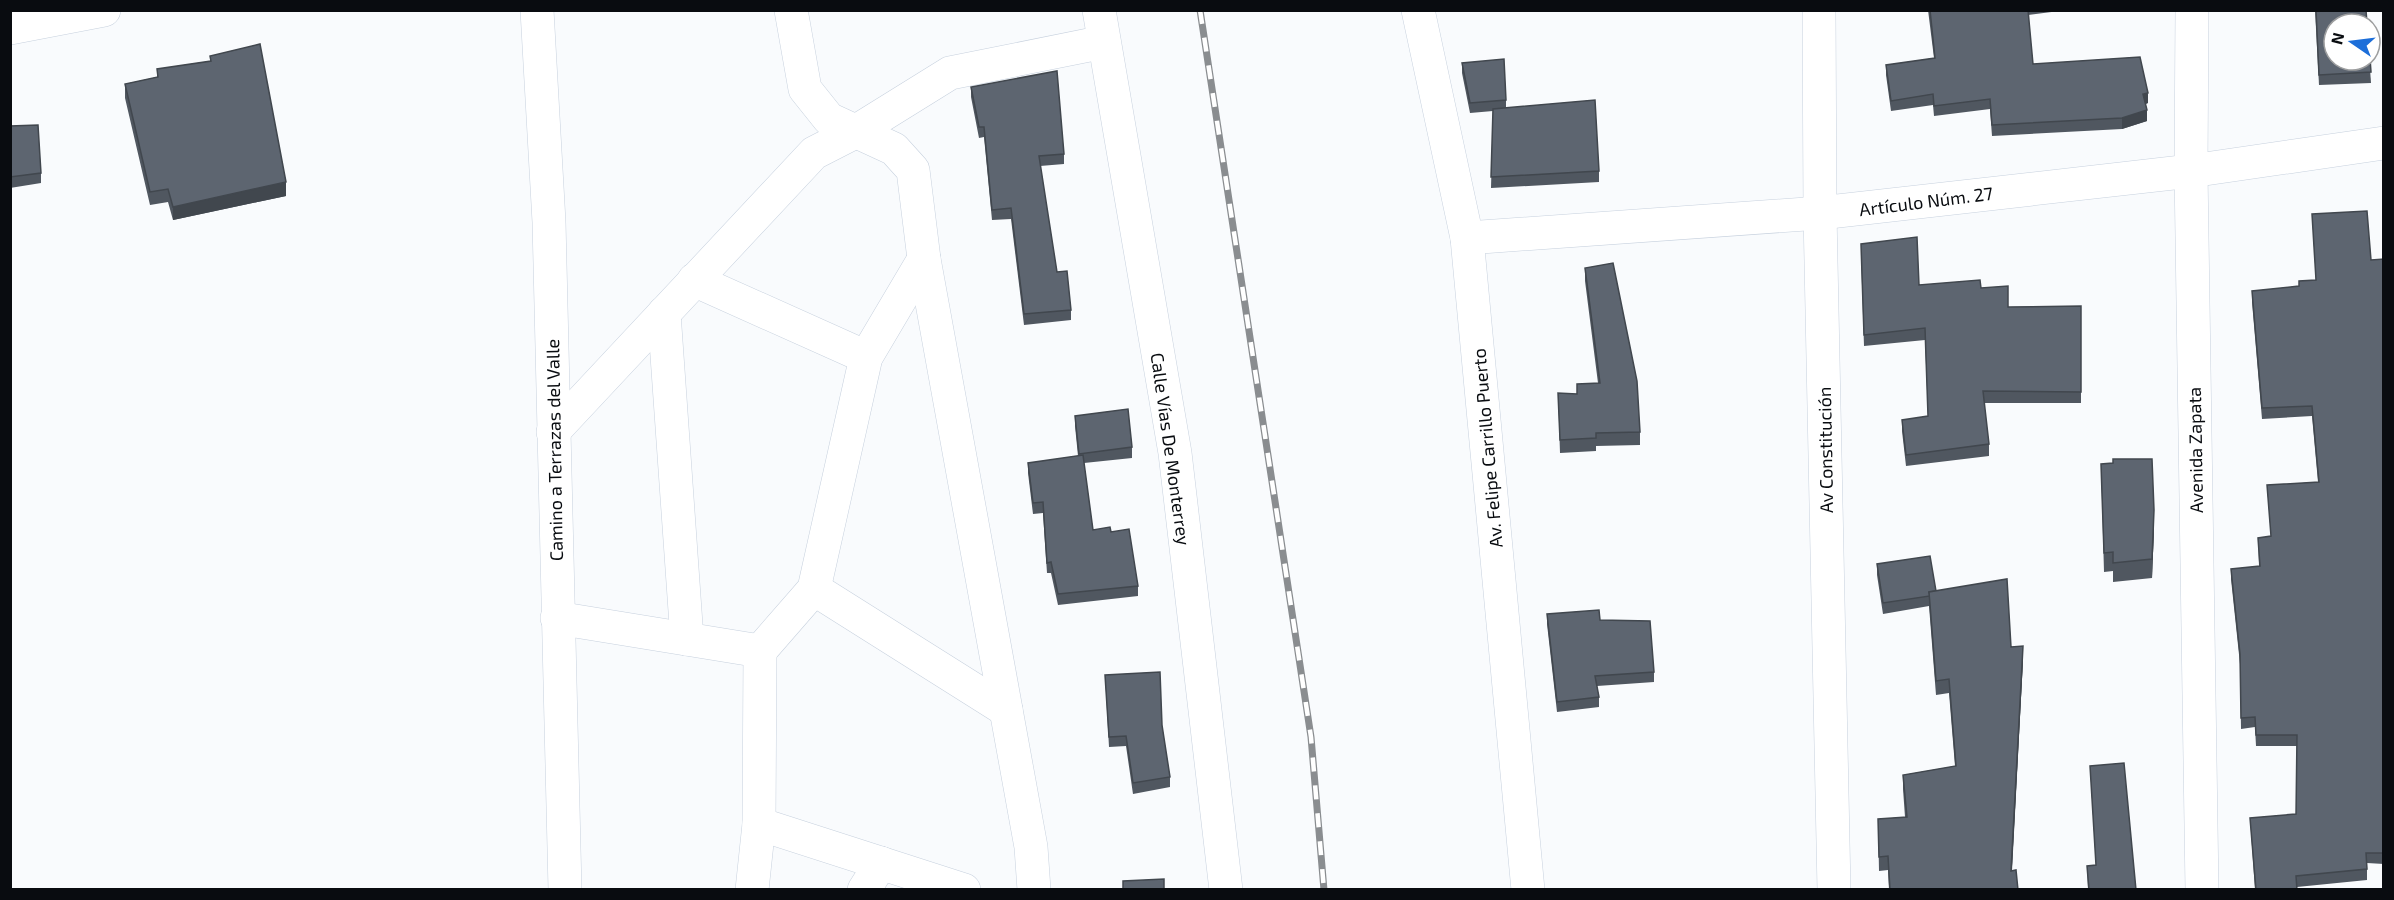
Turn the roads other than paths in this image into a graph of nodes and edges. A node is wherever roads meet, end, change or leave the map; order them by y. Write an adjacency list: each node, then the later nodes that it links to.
1 (537, 10): 18 (street, Camino a Terrazas del Valle)
2 (792, 10): 9 (street)
3 (1418, 10): 13 (street, Av. Felipe Carrillo Puerto)
4 (1819, 10): 12 (street, Av Constitución)
5 (2192, 10): 11 (street, Avenida Zapata)
6 (95, 11): 8 (street)
7 (1101, 26): 9 (street); 30 (street, Calle Vías De Monterrey)
8 (10, 28)
9 (855, 132): 14 (street); 15 (street)
10 (2384, 143): 11 (street, Artículo Núm. 27)
11 (2191, 171): 12 (street, Artículo Núm. 27); 33 (street, Avenida Zapata)
12 (1820, 213): 13 (street, Artículo Núm. 27); 32 (street, Av Constitución)
13 (1467, 238): 31 (street, Av. Felipe Carrillo Puerto)
14 (924, 259): 17 (street); 23 (street)
15 (694, 280): 16 (street); 17 (street)
16 (664, 314): 18 (street); 21 (street)
17 (866, 357): 19 (street)
18 (553, 432): 20 (street, Camino a Terrazas del Valle)
19 (814, 589): 22 (street); 23 (street)
20 (557, 618): 21 (street); 26 (street, Camino a Terrazas del Valle)
21 (687, 639): 22 (street)
22 (760, 651): 24 (street)
23 (1006, 710): 29 (street)
24 (759, 824): 25 (street); 27 (street)
25 (873, 876): 28 (street)
26 (565, 890)
27 (752, 890)
28 (964, 890)
29 (1034, 890)
30 (1226, 890)
31 (1528, 890)
32 (1834, 890)
33 (2202, 890)

